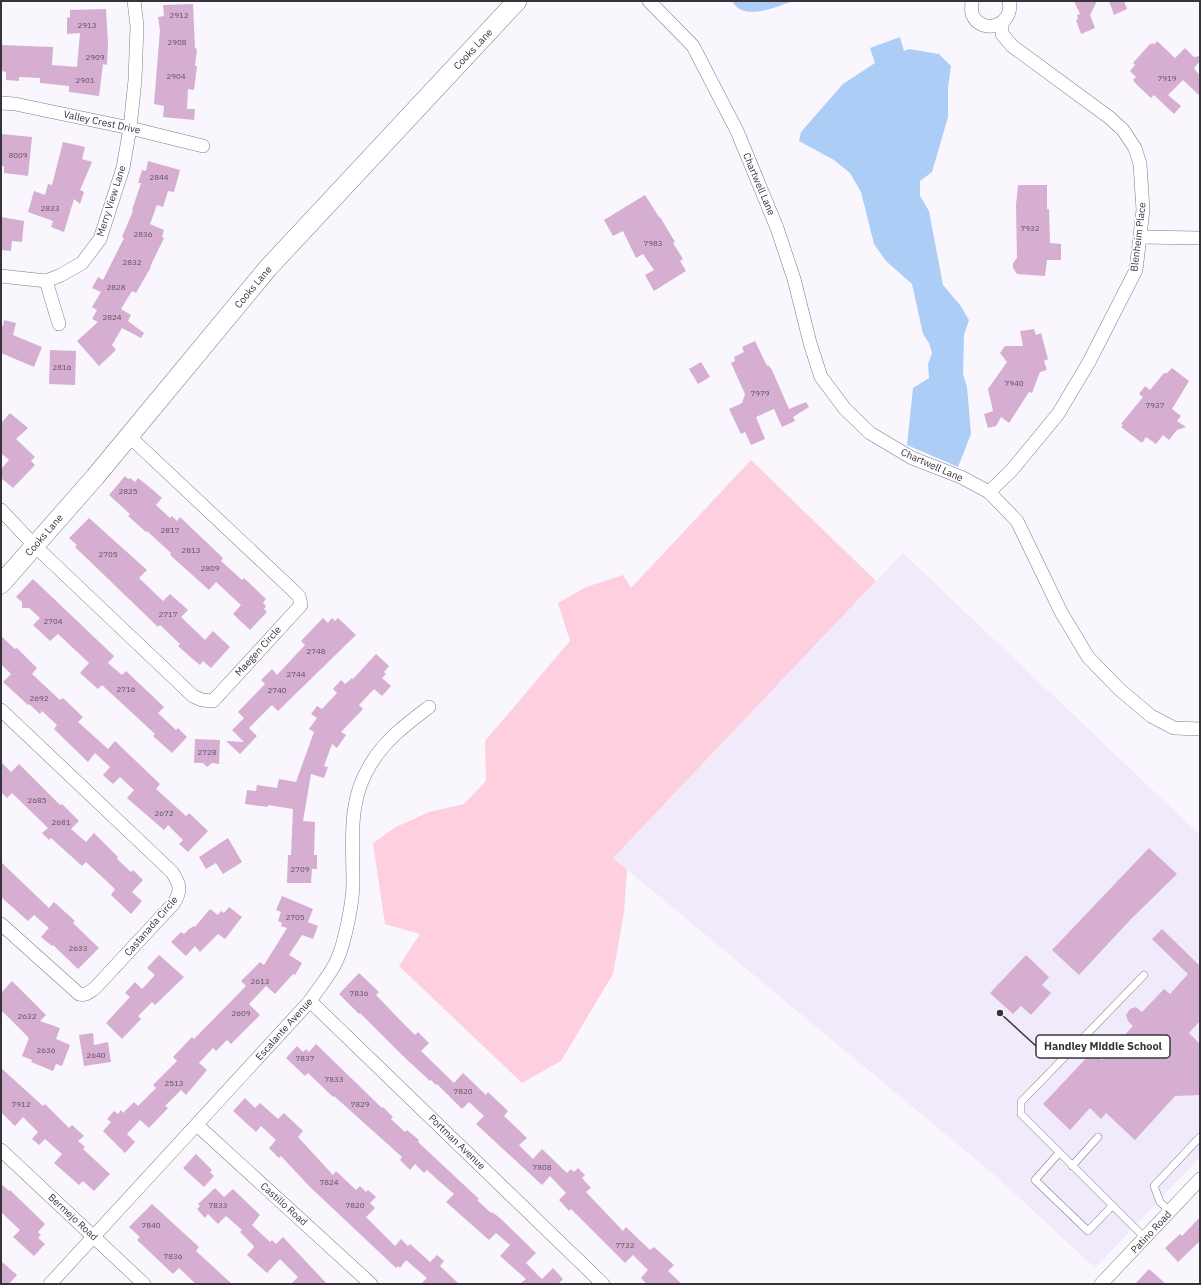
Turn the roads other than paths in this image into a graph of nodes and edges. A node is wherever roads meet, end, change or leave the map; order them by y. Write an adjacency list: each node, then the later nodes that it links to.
1 (134, 1): 8 (street, Merry View Lane)
2 (517, 1): 15 (main road, Cooks Lane)
3 (649, 1): 16 (street, Chartwell Lane)
4 (972, 1): 6 (street)
5 (1009, 1): 6 (street)
6 (1002, 23): 10 (street, Blenheim Place)
7 (1, 103): 8 (street, Valley Crest Drive)
8 (130, 128): 9 (street, Valley Crest Drive); 13 (street, Merry View Lane)
9 (203, 146)
10 (1140, 237): 11 (street); 16 (street, Blenheim Place)
11 (1200, 238)
12 (1, 276): 13 (street, Merry View Lane)
13 (46, 281): 14 (street)
14 (59, 324)
15 (129, 436): 18 (main road, Cooks Lane); 18 (street, Maegen Circle)
16 (989, 492): 22 (street, Chartwell Lane)
17 (1, 510): 18 (street)
18 (34, 546): 19 (main road, Cooks Lane)
19 (1, 584)
20 (429, 708): 25 (street, Escalante Avenue)
21 (1, 710): 23 (street, Castanada Circle)
22 (1200, 729)
23 (1, 924)
24 (1144, 975): 30 (lane)
25 (310, 1001): 26 (street, Escalante Avenue); 40 (street, Portman Avenue)
26 (197, 1125): 35 (street, Escalante Avenue); 39 (street, Castillo Road)
27 (1098, 1137): 31 (lane)
28 (1200, 1137): 34 (lane)
29 (1, 1150): 35 (street, Bermejo Road)
30 (1059, 1153): 31 (lane); 33 (lane)
31 (1072, 1166): 33 (lane)
32 (1200, 1180): 34 (street, Patino Road)
33 (1112, 1206): 36 (lane)
34 (1170, 1211): 36 (street, Patino Road)
35 (93, 1237): 37 (street, Escalante Avenue); 38 (street, Bermejo Road)
36 (1145, 1238): 41 (street, Patino Road)
37 (50, 1284)
38 (144, 1284)
39 (371, 1284)
40 (603, 1284)
41 (1101, 1284)

